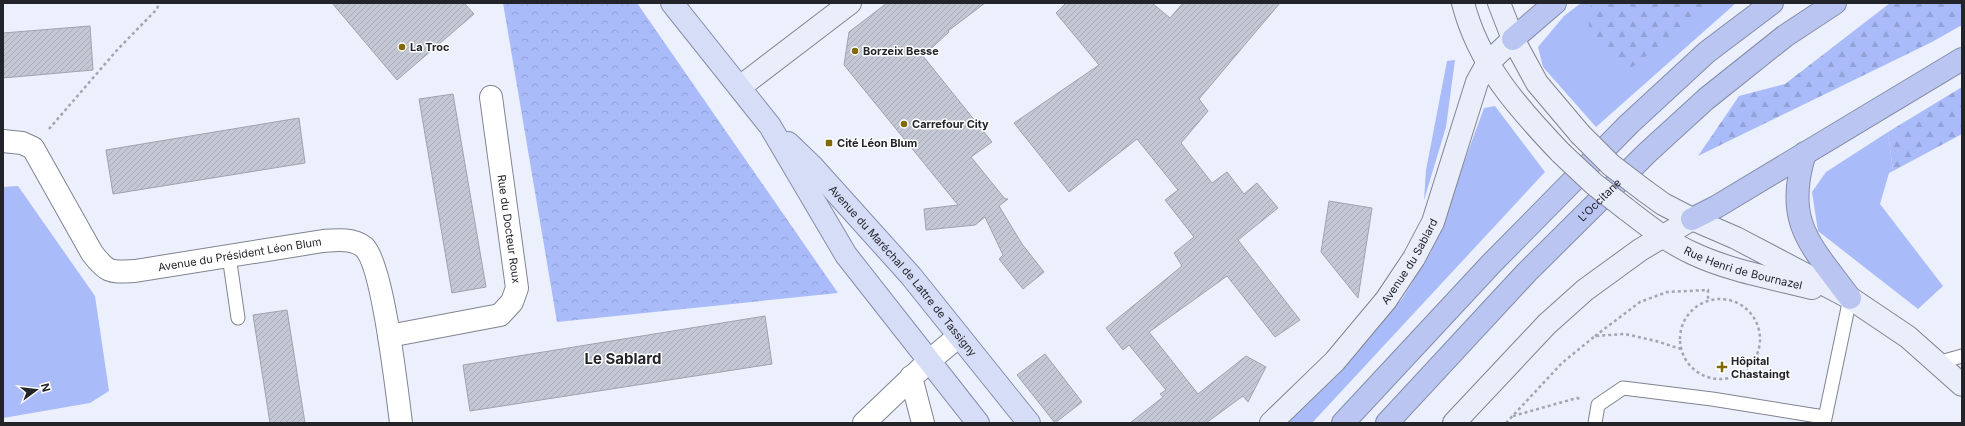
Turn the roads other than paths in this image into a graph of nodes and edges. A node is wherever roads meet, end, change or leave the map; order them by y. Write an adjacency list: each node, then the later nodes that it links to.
1 (672, 3): 12 (main road, Avenue du Maréchal de Lattre de Tassigny)
2 (850, 3): 12 (street)
3 (1447, 3): 11 (street)
4 (1463, 3): 11 (street)
5 (1499, 3): 9 (street)
6 (1555, 3): 9 (highway)
7 (1772, 3): 36 (highway)
8 (1835, 3): 37 (highway, L'Occitane)
9 (1512, 39): 11 (street, Avenue du Sablard); 17 (street, bridge)
10 (1962, 59): 16 (highway)
11 (1487, 64): 18 (street, bridge); 35 (street, Avenue du Sablard)
12 (740, 87): 14 (main road, Avenue du Maréchal de Lattre de Tassigny)
13 (491, 97): 22 (street, Rue du Docteur Roux)
14 (770, 126): 23 (main road, Avenue du Maréchal de Lattre de Tassigny); 25 (main road, Avenue du Maréchal de Lattre de Tassigny)
15 (3, 141): 19 (street, Avenue du Président Léon Blum)
16 (1805, 153): 17 (highway); 20 (highway)
17 (1692, 219): 18 (street); 20 (street, Rue Henri de Bournazel)
18 (1663, 236): 20 (street, Rue Henri de Bournazel); 38 (street)
19 (229, 256): 21 (lane); 22 (street, Avenue du Président Léon Blum)
20 (1850, 298): 26 (street, Rue Henri de Bournazel); 29 (lane)
21 (238, 318)
22 (389, 336): 30 (street, Avenue du Président Léon Blum)
23 (959, 336): 25 (street); 34 (main road, Avenue du Maréchal de Lattre de Tassigny)
24 (1962, 356): 26 (lane)
25 (929, 361): 27 (street); 33 (main road, Avenue du Maréchal de Lattre de Tassigny)
26 (1937, 363): 28 (street, Rue Henri de Bournazel)
27 (911, 377): 31 (street); 32 (street)
28 (1962, 385)
29 (1824, 420): 39 (lane)
30 (401, 423)
31 (864, 423)
32 (923, 423)
33 (978, 423)
34 (1029, 423)
35 (1271, 423)
36 (1343, 423)
37 (1387, 423)
38 (1454, 423)
39 (1595, 423)

